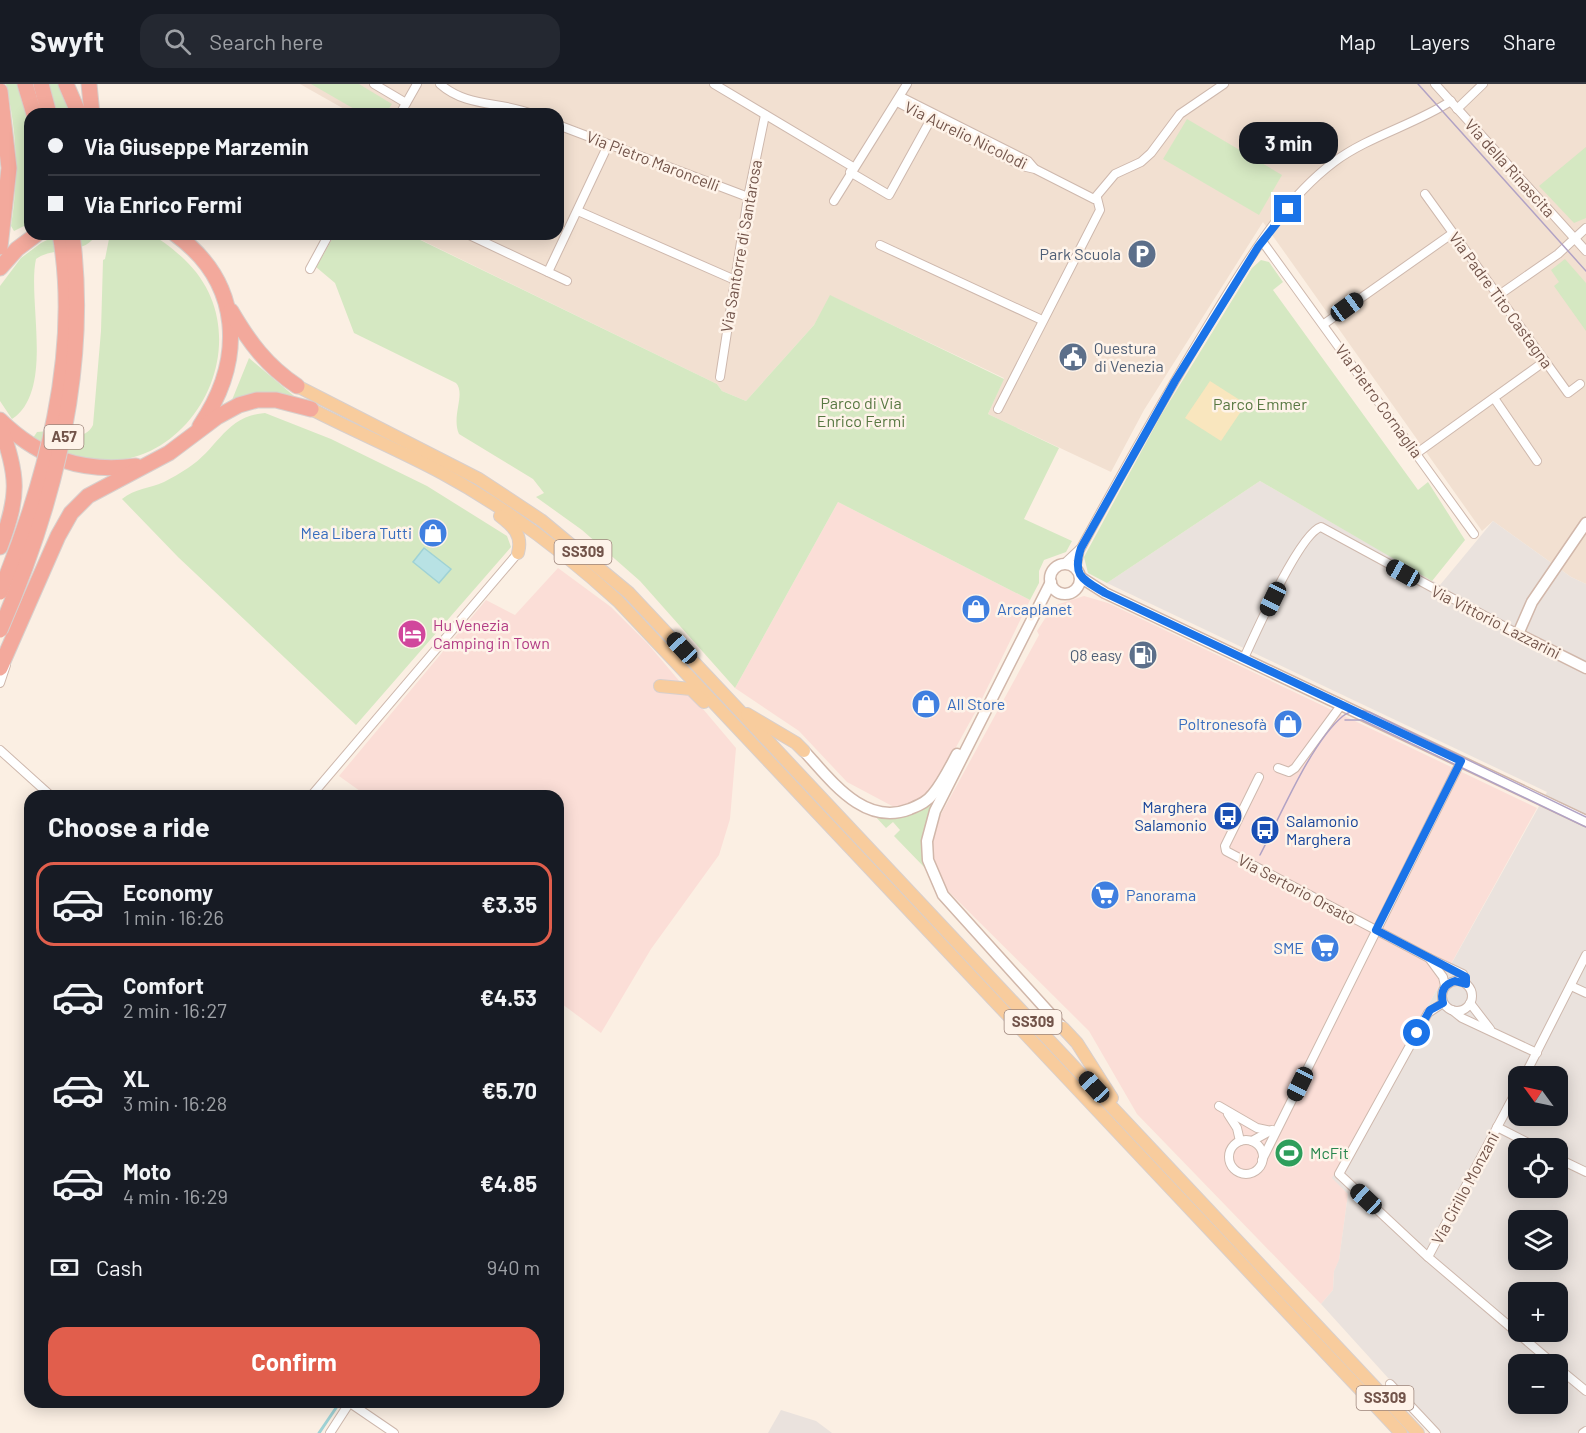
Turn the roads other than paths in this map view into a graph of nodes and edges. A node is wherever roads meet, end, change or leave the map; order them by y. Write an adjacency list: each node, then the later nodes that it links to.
1 (25, 84): 17 (highway)
2 (40, 84): 18 (highway)
3 (66, 84): 19 (highway)
4 (89, 84): 20 (highway)
5 (374, 84): 16 (street)
6 (417, 84): 16 (street)
7 (440, 84): 22 (street)
8 (714, 84): 24 (street)
9 (907, 84): 14 (street)
10 (1224, 84): 32 (street)
11 (1435, 84): 15 (street, Via della Rinascita)
12 (1483, 84): 23 (street)
13 (0, 91): 48 (highway)
14 (899, 99): 25 (street, Via Aurelio Nicolodi); 28 (street, Via Aurelio Nicolodi); 29 (street)
15 (1451, 101): 23 (street, Via della Rinascita); 46 (street)
16 (406, 103): 21 (street)
17 (32, 108)
18 (47, 108)
19 (76, 108)
20 (91, 108)
21 (403, 108)
22 (514, 108)
23 (1457, 109): 38 (street, Via della Rinascita)
24 (765, 115): 29 (street); 31 (street, Via Santorre di Santarosa)
25 (931, 119): 28 (street, Via Aurelio Nicolodi); 29 (street)
26 (564, 128): 27 (street, Via Pietro Maroncelli)
27 (608, 146): 31 (street, Via Pietro Maroncelli); 34 (street)
28 (1035, 169): 32 (street, Via Aurelio Nicolodi)
29 (851, 170): 33 (street)
30 (1425, 194): 36 (street, Via Padre Tito Castagna)
31 (748, 197): 53 (street, Via Santorre di Santarosa)
32 (1097, 198): 57 (street)
33 (834, 201)
34 (578, 211): 37 (street); 53 (street)
35 (1586, 228): 38 (street)
36 (1453, 233): 55 (street, Via Padre Tito Castagna); 58 (street)
37 (564, 239)
38 (1574, 239): 49 (street, Via della Rinascita); 55 (street)
39 (29, 240): 50 (highway)
40 (60, 240): 82 (highway, A57, bridge)
41 (72, 240): 85 (highway, A57, bridge)
42 (181, 240): 56 (highway)
43 (326, 240): 51 (street)
44 (480, 240): 52 (street)
45 (564, 240): 52 (street)
46 (1260, 244): 58 (street, Via Pietro Cornaglia); 75 (street)
47 (880, 245): 57 (street)
48 (0, 247)
49 (1586, 251)
50 (0, 268)
51 (310, 268)
52 (548, 272): 54 (street)
53 (735, 280): 60 (street, Via Santorre di Santarosa)
54 (567, 281)
55 (1499, 295): 59 (street, Via Padre Tito Castagna)
56 (228, 305): 62 (highway, SS309); 67 (highway)
57 (1042, 320): 65 (street)
58 (1324, 324): 68 (street, Via Pietro Cornaglia)
59 (1545, 362): 61 (street, Via Padre Tito Castagna); 63 (street)
60 (720, 377)
61 (1580, 384)
62 (297, 386): 94 (main road, SS309)
63 (1494, 398): 68 (street); 69 (street)
64 (311, 409): 67 (highway, SS309); 71 (main road, SS309)
65 (998, 409)
66 (0, 422): 70 (highway); 74 (highway)
67 (195, 433): 70 (highway)
68 (1417, 453): 73 (street, Via Pietro Cornaglia)
69 (1537, 461)
70 (142, 466): 85 (highway, A57)
71 (462, 484): 76 (main road); 94 (main road, SS309)
72 (1586, 523): 86 (street)
73 (1474, 534)
74 (0, 547)
75 (1081, 548): 77 (street); 78 (street)
76 (518, 553): 101 (street)
77 (1064, 564): 78 (street); 79 (street)
78 (1078, 573): 80 (street); 81 (street)
79 (1051, 582): 83 (street); 84 (street)
80 (1100, 589): 81 (street); 87 (street)
81 (1075, 590): 83 (street)
82 (0, 592)
83 (1060, 593): 84 (street)
84 (1040, 605): 93 (street)
85 (7, 632): 88 (highway, A57); 90 (street)
86 (1518, 634): 87 (street, Via Vittorio Lazzarini); 89 (street, Via Vittorio Lazzarini)
87 (1244, 658): 92 (street)
88 (0, 668)
89 (1586, 668)
90 (0, 683)
91 (660, 686): 94 (main road)
92 (1342, 704): 97 (street); 98 (street)
93 (987, 705): 96 (street); 113 (street)
94 (734, 714): 96 (main road); 118 (main road, SS309); 138 (main road, SS309)
95 (0, 750): 100 (street)
96 (804, 751)
97 (1461, 761): 102 (street); 103 (street, Via Sertorio Orsato)
98 (1278, 768)
99 (1259, 777): 103 (street, Via Sertorio Orsato)
100 (44, 790)
101 (316, 790)
102 (1586, 821)
103 (1376, 930): 105 (street, Via Sertorio Orsato); 120 (street, Via Sertorio Orsato)
104 (1586, 955): 108 (street)
105 (1429, 958): 106 (street, Via Sertorio Orsato); 107 (street)
106 (1466, 984): 107 (street); 111 (street)
107 (1445, 986): 110 (street)
108 (1571, 986): 109 (street); 115 (street)
109 (1586, 993)
110 (1443, 1003): 112 (street); 129 (street)
111 (1470, 1003): 112 (street); 114 (street)
112 (1452, 1010): 114 (street)
113 (1063, 1028): 118 (main road)
114 (1491, 1030): 115 (street)
115 (1537, 1053): 116 (street)
116 (1530, 1066)
117 (1508, 1107): 121 (street, Via Cirillo Monzani)
118 (1127, 1121): 139 (main road, SS309)
119 (1245, 1121): 122 (street); 124 (street); 125 (street)
120 (1280, 1123): 122 (street); 126 (street, Via Sertorio Orsato)
121 (1497, 1127): 123 (street); 129 (street, Via Cirillo Monzani)
122 (1272, 1131): 125 (street)
123 (1518, 1138)
124 (1240, 1141): 125 (street); 126 (street)
125 (1251, 1141): 126 (street)
126 (1262, 1160)
127 (1568, 1163): 128 (street)
128 (1586, 1172)
129 (1428, 1257): 130 (street)
130 (1542, 1354)
131 (1568, 1376): 133 (street)
132 (1390, 1384): 140 (street)
133 (1586, 1391)
134 (347, 1408): 136 (street)
135 (357, 1408): 137 (street)
136 (330, 1433)
137 (393, 1433)
138 (1401, 1433)
139 (1418, 1433)
140 (1436, 1433)

